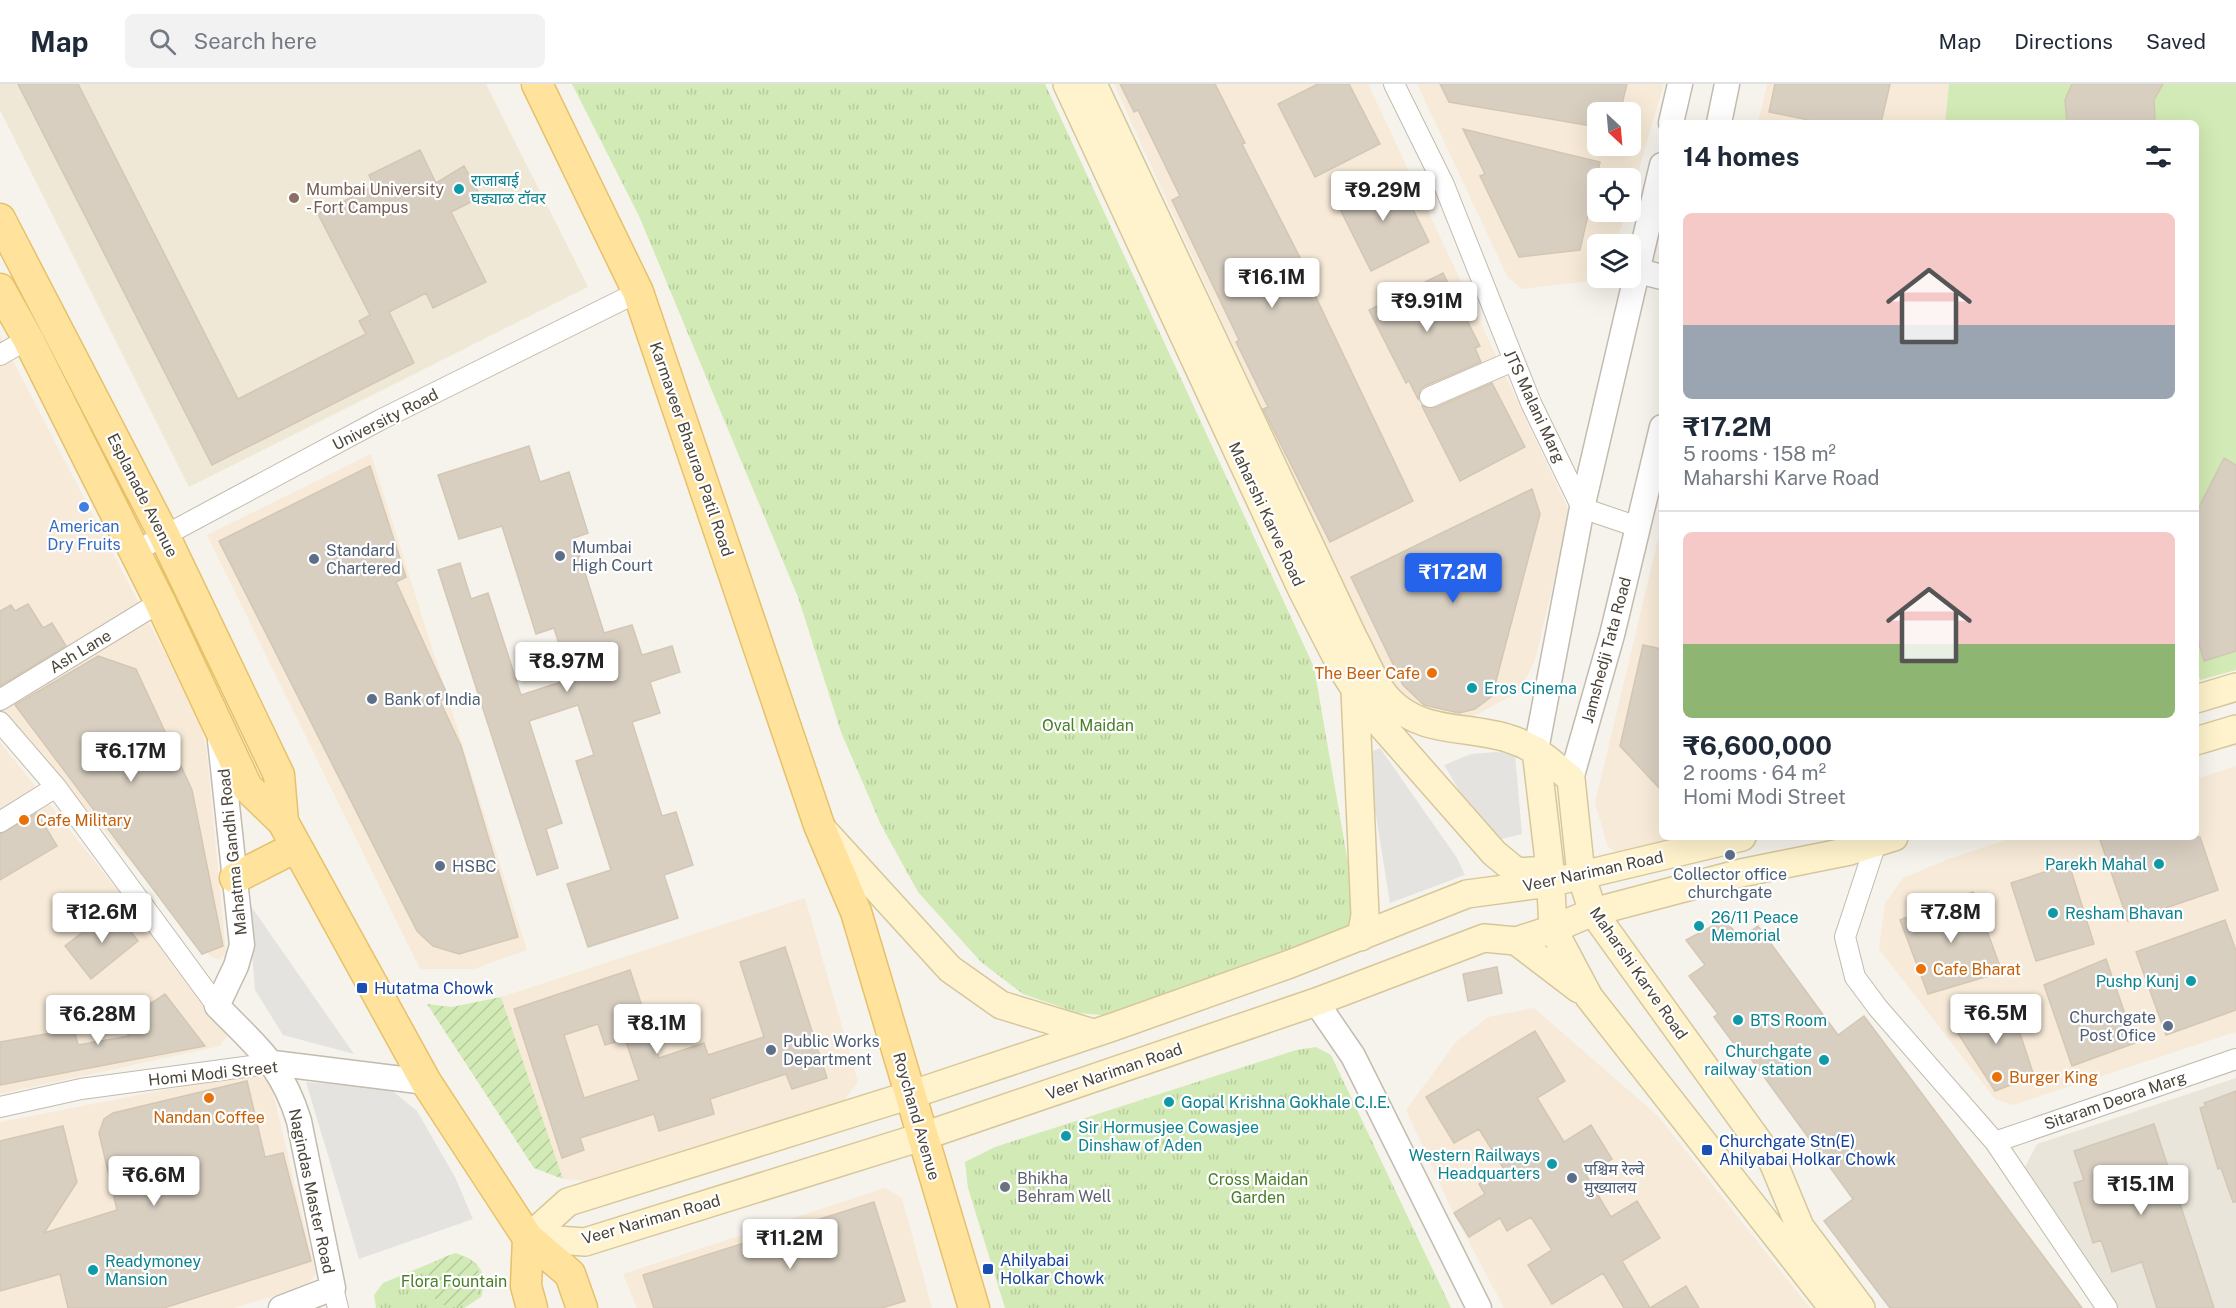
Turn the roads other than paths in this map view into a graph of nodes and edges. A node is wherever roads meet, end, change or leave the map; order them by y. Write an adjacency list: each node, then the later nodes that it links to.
1 (537, 84): 16 (main road, Karmaveer Bhaurao Patil Road)
2 (1067, 84): 30 (main road, Maharshi Karve Road)
3 (1094, 84): 37 (main road, Maharshi Karve Road)
4 (1394, 84): 19 (street, JTS Malani Marg)
5 (1680, 84): 7 (street)
6 (1727, 84): 8 (street)
7 (1672, 120)
8 (1720, 120)
9 (1659, 178): 11 (street)
10 (0, 219): 24 (main road, Esplanade Avenue)
11 (1641, 258)
12 (1641, 272): 13 (street)
13 (1659, 276)
14 (1634, 288): 22 (street)
15 (0, 289): 17 (main road)
16 (638, 292): 24 (street, University Road); 41 (main road, Karmaveer Bhaurao Patil Road)
17 (28, 339): 18 (street); 25 (main road)
18 (0, 356)
19 (1513, 361): 20 (street); 22 (street, JTS Malani Marg)
20 (1430, 397)
21 (1659, 439): 23 (street, Jamshedji Tata Road)
22 (1582, 508): 23 (street); 37 (street)
23 (1638, 526): 38 (street, Jamshedji Tata Road)
24 (164, 535): 25 (street, University Road); 27 (main road, Esplanade Avenue)
25 (134, 552): 26 (main road)
26 (160, 602): 28 (main road); 32 (street, Ash Lane)
27 (213, 638): 28 (main road); 42 (main road, Esplanade Avenue)
28 (183, 652): 34 (main road)
29 (2236, 687): 31 (main road)
30 (1355, 690): 46 (main road, Maharshi Karve Road); 50 (main road)
31 (2199, 698)
32 (0, 699)
33 (0, 722): 39 (street)
34 (219, 729): 42 (main road); 47 (street, Mahatma Gandhi Road)
35 (2236, 729): 36 (main road)
36 (2199, 740)
37 (1536, 750): 38 (main road); 46 (main road)
38 (1571, 779): 45 (main road, Jamshedji Tata Road)
39 (56, 787): 40 (street); 54 (street)
40 (0, 822)
41 (819, 825): 55 (main road); 59 (main road, Roychand Avenue)
42 (289, 834): 47 (main road); 58 (main road)
43 (1729, 840): 45 (main road, Veer Nariman Road)
44 (1885, 840): 48 (main road, Veer Nariman Road); 62 (street)
45 (1581, 874): 46 (main road, Veer Nariman Road); 48 (main road, Maharshi Karve Road)
46 (1550, 876): 49 (main road); 50 (main road, Veer Nariman Road)
47 (235, 878): 54 (street, Mahatma Gandhi Road)
48 (1593, 912): 49 (main road, Veer Nariman Road); 71 (main road, Maharshi Karve Road)
49 (1553, 929): 51 (main road, Veer Nariman Road); 52 (main road)
50 (1361, 937): 55 (main road, Veer Nariman Road)
51 (1516, 941): 52 (main road); 53 (main road, Veer Nariman Road)
52 (1589, 997): 70 (main road)
53 (1316, 1002): 61 (main road, Veer Nariman Road); 69 (street)
54 (217, 1006): 57 (street, Nagindas Master Road)
55 (1093, 1033): 59 (main road, Veer Nariman Road)
56 (2236, 1059): 62 (street, Sitaram Deora Marg)
57 (273, 1063): 58 (street, Homi Modi Street); 60 (street, Homi Modi Street); 65 (street, Nagindas Master Road)
58 (426, 1082): 63 (main road)
59 (910, 1095): 61 (main road, Roychand Avenue); 63 (main road, Veer Nariman Road)
60 (0, 1107)
61 (921, 1137): 63 (main road, Veer Nariman Road); 68 (main road, Roychand Avenue)
62 (1995, 1142): 72 (street)
63 (528, 1238): 64 (main road); 67 (main road)
64 (529, 1297)
65 (335, 1298): 66 (street)
66 (281, 1308)
67 (582, 1308)
68 (974, 1308)
69 (1479, 1308)
70 (1833, 1308)
71 (1861, 1308)
72 (2108, 1308)

